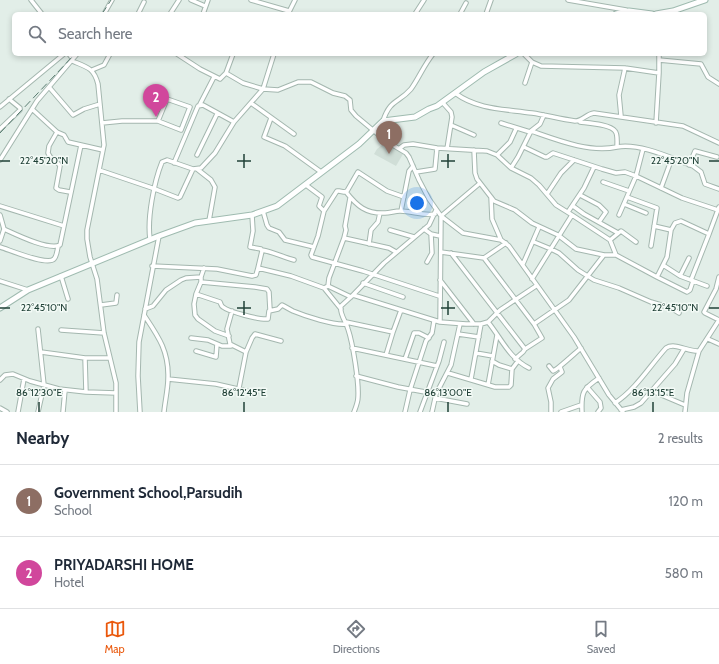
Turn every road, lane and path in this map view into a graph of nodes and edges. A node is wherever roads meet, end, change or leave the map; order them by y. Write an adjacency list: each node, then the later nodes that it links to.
1 (31, 0): 16 (street)
2 (112, 0): 17 (street)
3 (179, 0): 19 (street)
4 (190, 0): 14 (street)
5 (208, 0): 14 (street)
6 (251, 0): 21 (street)
7 (295, 0): 21 (street)
8 (424, 0): 22 (street)
9 (491, 0): 24 (street)
10 (568, 0): 15 (street)
11 (705, 0): 27 (main road)
12 (144, 2): 18 (street)
13 (466, 3): 23 (street)
14 (205, 6): 20 (street)
15 (629, 11): 25 (main road); 26 (main road)
16 (40, 12)
17 (105, 12)
18 (139, 12)
19 (171, 12)
20 (204, 12)
21 (288, 12)
22 (416, 12)
23 (461, 12)
24 (487, 12)
25 (625, 12)
26 (637, 12)
27 (667, 12)
28 (62, 56): 52 (street)
29 (70, 56): 40 (street)
30 (76, 56): 40 (street)
31 (109, 56): 43 (street)
32 (180, 56): 46 (street)
33 (232, 56): 45 (street)
34 (273, 56): 50 (street)
35 (432, 56): 64 (street)
36 (512, 56): 51 (main road)
37 (526, 56): 41 (street)
38 (659, 56): 39 (street)
39 (659, 60): 44 (street); 48 (street)
40 (72, 61): 43 (street); 49 (street)
41 (532, 62): 42 (street); 47 (street)
42 (625, 68): 44 (street); 61 (street)
43 (92, 70): 55 (street)
44 (659, 73): 69 (street)
45 (226, 74): 46 (street); 50 (street)
46 (214, 77): 56 (street)
47 (525, 83)
48 (719, 84)
49 (48, 87): 55 (street); 58 (street)
50 (263, 89): 53 (street); 73 (street)
51 (454, 93): 54 (main road); 60 (street)
52 (9, 99): 57 (street); 72 (street)
53 (251, 103): 62 (street); 66 (street)
54 (443, 103): 64 (main road); 70 (street)
55 (100, 104): 67 (street)
56 (200, 104): 59 (street); 94 (street)
57 (0, 107)
58 (32, 109): 74 (street); 92 (street)
59 (217, 114): 66 (street); 88 (street)
60 (544, 116): 65 (street); 75 (street)
61 (620, 116): 65 (street); 69 (street)
62 (272, 118): 76 (street); 101 (street)
63 (158, 121): 63 (street); 67 (street)
64 (383, 121): 73 (main road)
65 (579, 121): 81 (street)
66 (234, 122): 99 (street)
67 (102, 123): 86 (street)
68 (501, 123): 71 (street)
69 (656, 123): 78 (street)
70 (451, 125): 77 (street); 84 (street)
71 (516, 128): 75 (street); 89 (street)
72 (0, 129)
73 (372, 130): 82 (street); 101 (main road)
74 (57, 132): 79 (street); 111 (street)
75 (530, 132): 80 (street); 81 (street)
76 (294, 134)
77 (474, 135)
78 (719, 142)
79 (81, 145): 86 (street); 111 (street)
80 (524, 147): 93 (street); 98 (street)
81 (617, 147): 85 (street)
82 (400, 148): 83 (street); 96 (street)
83 (437, 148): 84 (street); 102 (street)
84 (447, 149): 87 (street)
85 (642, 149): 91 (street); 103 (street)
86 (104, 150): 100 (street)
87 (474, 150): 89 (street); 105 (street)
88 (197, 155)
89 (497, 155): 98 (street)
90 (717, 157): 95 (street)
91 (672, 158): 95 (street); 108 (street)
92 (0, 160)
93 (574, 160): 97 (street); 113 (street)
94 (174, 163): 99 (street); 107 (street)
95 (689, 165): 109 (street)
96 (413, 166): 102 (street); 115 (street)
97 (594, 167): 103 (street); 114 (street)
98 (511, 168): 113 (street)
99 (195, 169): 107 (street); 134 (street)
100 (99, 170): 107 (street); 175 (street)
101 (321, 172): 106 (main road)
102 (416, 172): 126 (street)
103 (636, 176): 108 (street); 110 (street)
104 (603, 182): 110 (street)
105 (479, 184): 118 (street); 133 (street)
106 (306, 185): 122 (main road); 123 (street)
107 (155, 188): 152 (street)
108 (661, 188): 125 (street)
109 (719, 189)
110 (629, 191): 116 (street)
111 (70, 192): 136 (street)
112 (346, 192): 115 (street); 117 (street); 123 (street)
113 (547, 194): 129 (street)
114 (580, 195): 121 (street); 135 (street)
115 (404, 197): 124 (street)
116 (627, 197): 119 (street); 137 (street)
117 (350, 198): 127 (street); 151 (street)
118 (491, 198): 138 (street); 153 (street)
119 (624, 204): 128 (street); 132 (street)
120 (0, 206): 136 (street)
121 (572, 206): 129 (street); 135 (street)
122 (263, 211): 131 (main road); 160 (street)
123 (324, 211): 160 (street)
124 (401, 211): 126 (street); 127 (street)
125 (718, 211): 145 (street)
126 (435, 212): 133 (street); 140 (street)
127 (380, 213): 159 (street)
128 (646, 213)
129 (570, 214): 146 (street); 154 (street)
130 (0, 215): 139 (street)
131 (252, 215): 134 (main road); 165 (street)
132 (619, 215)
133 (441, 216): 149 (street); 153 (street)
134 (209, 221): 148 (main road)
135 (599, 222): 143 (street)
136 (64, 226): 163 (street)
137 (654, 226): 142 (street); 161 (street)
138 (539, 227): 146 (street); 156 (street)
139 (4, 229): 147 (street); 163 (street)
140 (424, 229): 144 (street); 150 (street)
141 (390, 230): 150 (street)
142 (671, 230): 145 (street); 178 (street)
143 (618, 232): 154 (street); 157 (street)
144 (431, 234): 149 (street); 174 (street)
145 (709, 234): 191 (street)
146 (558, 235): 164 (street); 169 (street)
147 (1, 236): 155 (street)
148 (158, 236): 152 (main road); 179 (street)
149 (440, 236): 167 (street)
150 (414, 237): 166 (street)
151 (344, 238): 159 (street); 176 (street)
152 (150, 239): 175 (main road)
153 (501, 240): 158 (street)
154 (610, 240): 170 (street)
155 (0, 241)
156 (534, 242): 164 (street); 177 (street)
157 (636, 242)
158 (506, 243): 171 (street); 177 (street)
159 (369, 244): 166 (street)
160 (314, 246): 176 (street)
161 (650, 246)
162 (0, 247): 163 (street)
163 (58, 247)
164 (550, 248): 185 (street); 190 (street)
165 (262, 250): 173 (street); 181 (street)
166 (396, 252): 182 (street)
167 (441, 252): 168 (street); 189 (street)
168 (451, 253): 171 (street); 215 (street)
169 (604, 255): 170 (street); 185 (street)
170 (616, 255): 187 (street)
171 (484, 258): 206 (street)
172 (689, 258): 186 (street)
173 (294, 260)
174 (427, 262)
175 (91, 263): 183 (main road); 207 (street)
176 (335, 263): 182 (street); 198 (street)
177 (523, 264): 190 (street)
178 (664, 265): 186 (street); 187 (street)
179 (152, 266): 180 (street); 209 (street)
180 (204, 268): 181 (street); 184 (street)
181 (258, 268): 198 (street)
182 (372, 274): 194 (street); 203 (street)
183 (61, 276): 199 (main road); 205 (street)
184 (201, 276): 193 (street); 209 (street)
185 (587, 276): 213 (street); 216 (street)
186 (680, 276): 191 (street)
187 (658, 277): 191 (street)
188 (719, 277): 195 (street)
189 (440, 279): 203 (street); 224 (street)
190 (532, 279): 196 (street)
191 (692, 280): 197 (street)
192 (0, 281): 199 (street)
193 (201, 282): 200 (street); 211 (street)
194 (363, 284): 202 (street); 204 (street)
195 (718, 285): 218 (street)
196 (536, 286): 206 (street); 213 (street)
197 (707, 286)
198 (326, 287): 202 (street); 210 (street)
199 (28, 290): 208 (main road)
200 (196, 294): 214 (street); 233 (street)
201 (117, 295): 207 (street)
202 (352, 296): 210 (street); 212 (street)
203 (440, 296): 220 (street)
204 (403, 297)
205 (68, 299)
206 (516, 300): 215 (street); 226 (street)
207 (101, 305): 229 (street)
208 (0, 308)
209 (145, 309): 217 (street)
210 (340, 309): 222 (street)
211 (270, 310): 214 (street); 222 (street)
212 (401, 310): 219 (street); 230 (street)
213 (554, 310): 226 (street); 244 (street)
214 (232, 311): 233 (street)
215 (496, 313): 221 (street); 245 (street)
216 (679, 313)
217 (144, 315): 270 (street); 296 (street)
218 (719, 320): 237 (street)
219 (434, 321): 220 (street); 236 (street)
220 (440, 322): 223 (street)
221 (488, 322): 225 (street); 232 (street)
222 (346, 323): 230 (street); 243 (street)
223 (460, 324): 224 (street); 231 (street)
224 (474, 324): 225 (street)
225 (481, 324): 234 (street)
226 (534, 324): 245 (street)
227 (38, 329): 249 (street)
228 (61, 330): 229 (street)
229 (104, 332): 254 (street)
230 (393, 332): 252 (street)
231 (458, 334): 234 (street); 265 (street)
232 (497, 335): 255 (street); 257 (street)
233 (229, 336): 242 (street)
234 (479, 336): 251 (street)
235 (191, 338): 240 (street)
236 (429, 338): 256 (street); 258 (street)
237 (708, 339): 241 (street); 248 (street)
238 (281, 341): 250 (street)
239 (444, 342): 259 (street)
240 (217, 344): 242 (street); 247 (street)
241 (719, 344)
242 (231, 346): 250 (street)
243 (352, 348): 252 (street); 267 (street)
244 (581, 348): 261 (street); 268 (street)
245 (525, 349): 257 (street)
246 (684, 349): 248 (street); 279 (street); 285 (street)
247 (196, 351)
248 (698, 351): 287 (street)
249 (41, 352): 253 (street); 273 (street)
250 (246, 352): 276 (street)
251 (476, 353): 255 (street); 271 (street)
252 (386, 355): 256 (street)
253 (85, 358): 254 (street); 280 (street)
254 (110, 358): 281 (street)
255 (493, 358): 263 (street); 274 (street)
256 (405, 359): 258 (street)
257 (517, 360): 262 (street); 263 (street)
258 (420, 362): 259 (street); 278 (street)
259 (437, 366): 283 (street)
260 (549, 366): 261 (street)
261 (560, 367): 302 (street)
262 (529, 368)
263 (512, 369): 274 (street)
264 (0, 373): 266 (street)
265 (448, 373): 271 (street); 284 (street)
266 (5, 375): 269 (street); 272 (street)
267 (356, 376): 278 (street); 298 (street)
268 (599, 378): 275 (street); 285 (street)
269 (24, 379): 273 (street); 292 (street)
270 (168, 379): 276 (street); 297 (street)
271 (471, 379): 274 (street)
272 (0, 380)
273 (44, 385): 277 (street); 293 (street)
274 (488, 385)
275 (587, 387): 288 (street); 305 (street)
276 (239, 388): 282 (street)
277 (65, 390): 280 (street); 294 (street)
278 (410, 390): 283 (street); 299 (street)
279 (652, 391): 287 (street); 290 (street)
280 (86, 392): 281 (street)
281 (116, 393): 295 (street)
282 (256, 393)
283 (427, 393): 284 (street); 300 (street)
284 (436, 396): 286 (street); 301 (street)
285 (615, 403): 290 (street)
286 (467, 404)
287 (685, 405): 306 (street)
288 (581, 406): 303 (street); 304 (street)
289 (0, 408): 291 (street)
290 (622, 411)
291 (7, 412)
292 (18, 412)
293 (38, 412)
294 (63, 412)
295 (116, 412)
296 (140, 412)
297 (164, 412)
298 (354, 412)
299 (405, 412)
300 (420, 412)
301 (432, 412)
302 (551, 412)
303 (561, 412)
304 (582, 412)
305 (598, 412)
306 (685, 412)

